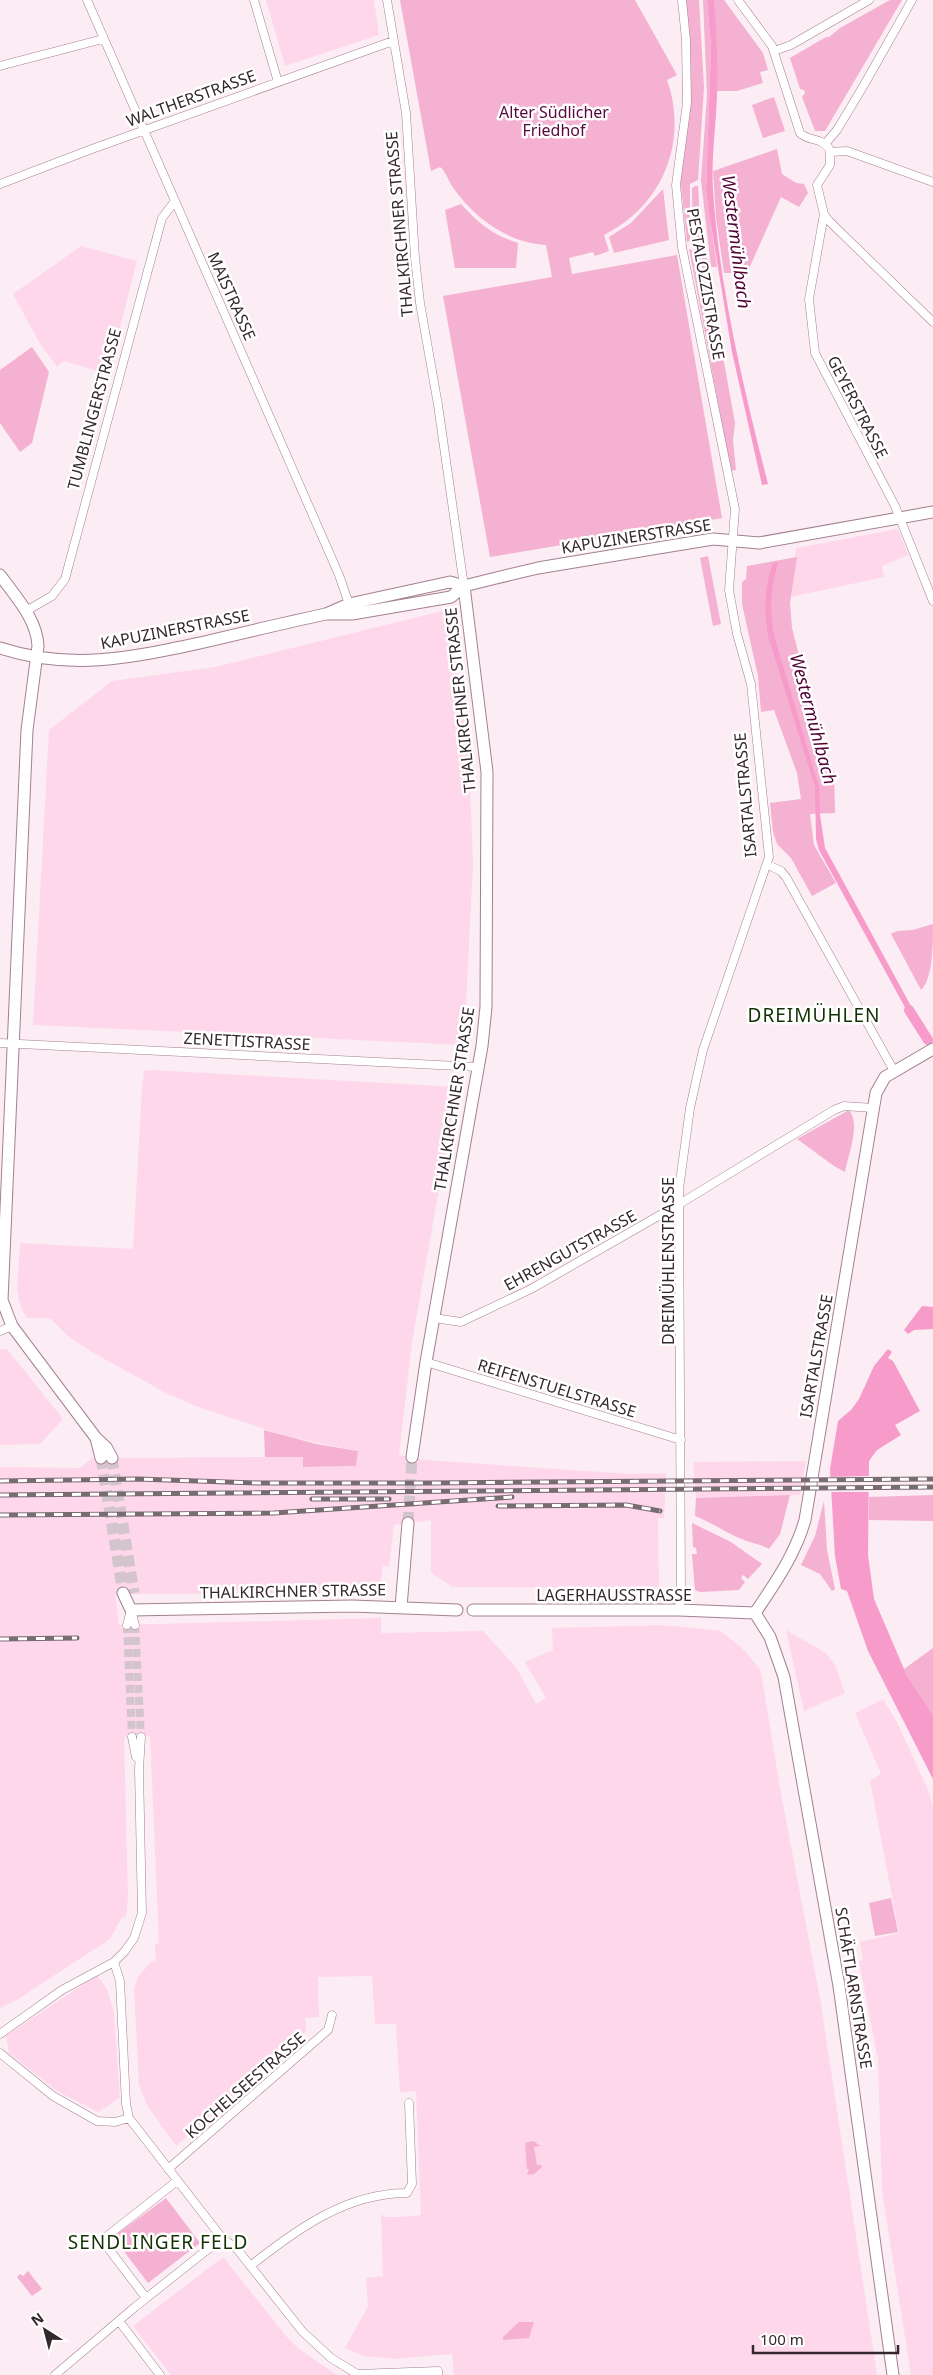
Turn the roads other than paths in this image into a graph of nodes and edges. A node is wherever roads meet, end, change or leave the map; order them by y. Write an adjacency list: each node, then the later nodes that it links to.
1 (87, 0): 8 (street, MAISTRASSE)
2 (254, 0): 12 (street)
3 (386, 0): 9 (street, THALKIRCHNER STRASSE)
4 (682, 0): 23 (street, PESTALOZZISTRASSE)
5 (738, 0): 10 (street)
6 (869, 0): 10 (street)
7 (912, 0): 14 (street)
8 (103, 38): 11 (street); 13 (street, MAISTRASSE)
9 (393, 41): 12 (street, WALTHERSTRASSE); 25 (street, THALKIRCHNER STRASSE)
10 (774, 51): 14 (street)
11 (0, 66)
12 (278, 82): 13 (street, WALTHERSTRASSE)
13 (145, 130): 17 (street, WALTHERSTRASSE); 18 (street, MAISTRASSE)
14 (825, 144): 15 (street)
15 (831, 152): 16 (street); 19 (street)
16 (933, 182)
17 (0, 184)
18 (175, 201): 27 (street, MAISTRASSE); 28 (street, TUMBLINGERSTRASSE)
19 (824, 214): 20 (street); 22 (street, GEYERSTRASSE)
20 (933, 322)
21 (933, 512): 22 (street, KAPUZINERSTRASSE)
22 (900, 518): 23 (street, KAPUZINERSTRASSE); 26 (street, GEYERSTRASSE)
23 (733, 540): 25 (street, KAPUZINERSTRASSE); 32 (street, ISARTALSTRASSE)
24 (0, 575): 28 (street)
25 (464, 586): 27 (street, KAPUZINERSTRASSE); 29 (street, KAPUZINERSTRASSE); 36 (street, THALKIRCHNER STRASSE)
26 (933, 601)
27 (349, 604): 29 (street, KAPUZINERSTRASSE)
28 (26, 611): 31 (street)
29 (326, 614): 31 (street, KAPUZINERSTRASSE)
30 (0, 648): 31 (street, KAPUZINERSTRASSE)
31 (37, 658): 34 (street)
32 (768, 865): 37 (street, ISARTALSTRASSE); 40 (street, DREIMÜHLENSTRASSE)
33 (0, 1043): 34 (street, ZENETTISTRASSE)
34 (14, 1044): 36 (street, ZENETTISTRASSE); 39 (street)
35 (933, 1049): 37 (street)
36 (478, 1067): 41 (street, THALKIRCHNER STRASSE)
37 (894, 1071): 38 (street, ISARTALSTRASSE)
38 (873, 1108): 40 (street, EHRENGUTSTRASSE); 55 (street, ISARTALSTRASSE)
39 (3, 1184): 42 (street)
40 (681, 1203): 41 (street, EHRENGUTSTRASSE); 45 (street, DREIMÜHLENSTRASSE)
41 (434, 1318): 44 (street, THALKIRCHNER STRASSE)
42 (12, 1326): 43 (street); 47 (street)
43 (0, 1330)
44 (426, 1362): 45 (street, REIFENSTUELSTRASSE); 46 (street, THALKIRCHNER STRASSE)
45 (680, 1440): 54 (street, DREIMÜHLENSTRASSE)
46 (412, 1457)
47 (107, 1458)
48 (408, 1523): 50 (street, THALKIRCHNER STRASSE)
49 (129, 1593): 51 (street)
50 (401, 1607): 51 (street, THALKIRCHNER STRASSE); 52 (street)
51 (131, 1610): 56 (street)
52 (457, 1610)
53 (474, 1610): 54 (street, LAGERHAUSSTRASSE)
54 (679, 1610): 55 (street, LAGERHAUSSTRASSE)
55 (755, 1613): 74 (street, SCHÄFTLARNSTRASSE)
56 (131, 1625)
57 (137, 1737): 58 (street)
58 (114, 1962): 60 (street); 63 (street)
59 (332, 2015): 64 (street, KOCHELSEESTRASSE)
60 (0, 2034)
61 (0, 2053): 63 (street)
62 (409, 2103): 67 (street)
63 (129, 2118): 64 (street)
64 (168, 2169): 65 (street)
65 (176, 2181): 66 (street); 68 (street)
66 (222, 2238): 67 (street); 68 (street)
67 (250, 2266): 70 (street)
68 (146, 2298): 69 (street)
69 (119, 2321): 71 (street); 72 (street)
70 (357, 2374): 73 (street)
71 (55, 2375)
72 (160, 2375)
73 (438, 2375)
74 (893, 2375)

